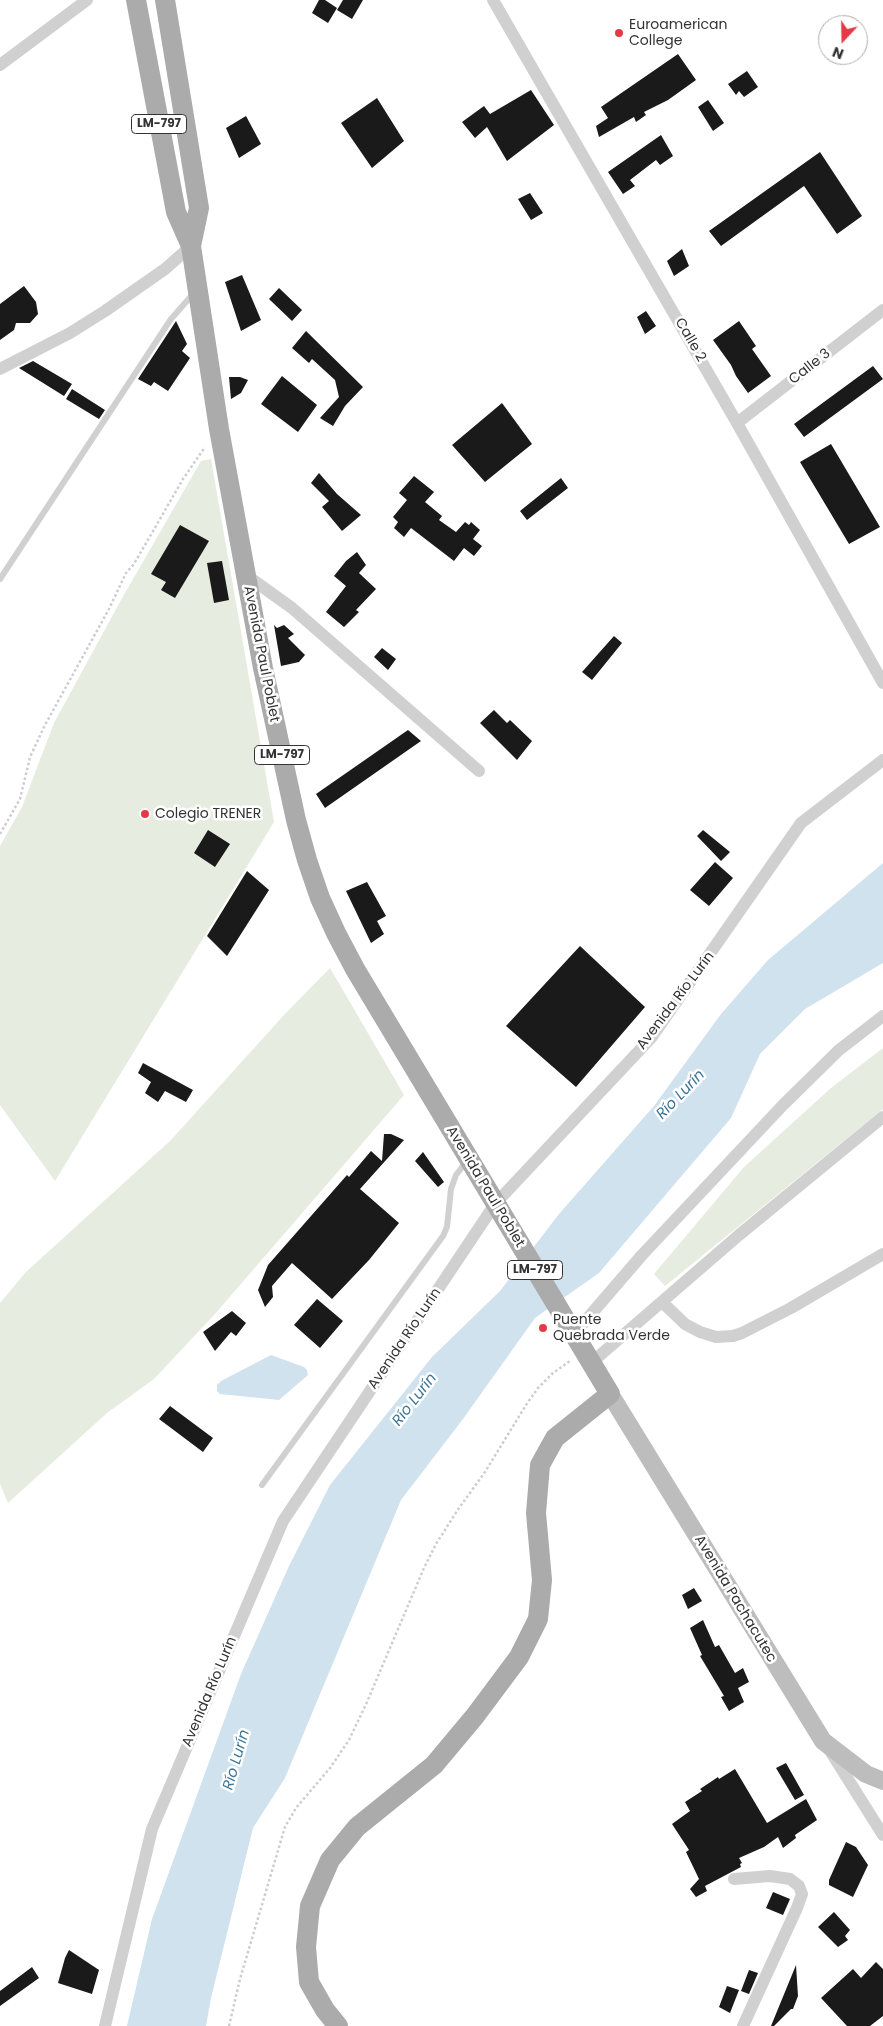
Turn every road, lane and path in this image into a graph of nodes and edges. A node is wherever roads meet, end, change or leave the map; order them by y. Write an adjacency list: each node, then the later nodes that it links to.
1 (87, 0): 5 (street)
2 (136, 0): 6 (main road, Avenida Paul Poblet / LM-797)
3 (164, 0): 6 (main road, Avenida Paul Poblet / LM-797)
4 (493, 0): 10 (street, Calle 2)
5 (0, 65)
6 (191, 246): 7 (main road, Avenida Paul Poblet / LM-797); 9 (street)
7 (198, 290): 11 (main road, Avenida Paul Poblet / LM-797); 13 (lane)
8 (883, 310): 10 (street, Calle 3)
9 (0, 369)
10 (737, 422): 14 (street, Calle 2)
11 (219, 429): 12 (main road, Avenida Paul Poblet / LM-797); 17 (path)
12 (246, 574): 16 (street); 20 (main road, Avenida Paul Poblet / LM-797)
13 (0, 579)
14 (883, 683)
15 (883, 760): 21 (street, Avenida Río Lurín)
16 (479, 771)
17 (0, 834)
18 (883, 1016): 24 (street)
19 (883, 1118): 23 (street)
20 (468, 1159): 21 (main road, Avenida Paul Poblet / LM-797); 26 (lane)
21 (499, 1211): 24 (main road, Avenida Paul Poblet / LM-797); 31 (street, Avenida Río Lurín)
22 (883, 1254): 23 (street)
23 (662, 1302): 24 (street)
24 (579, 1342): 25 (main road, Avenida Paul Poblet / LM-797); 32 (path)
25 (610, 1394): 27 (main road, Avenida Pachacutec / LM-797); 33 (main road)
26 (262, 1485)
27 (823, 1741): 28 (main road, Avenida Pachacutec / LM-797); 29 (street)
28 (883, 1781)
29 (883, 1835)
30 (734, 1880): 34 (street)
31 (105, 2026)
32 (229, 2026)
33 (338, 2026)
34 (743, 2026)

